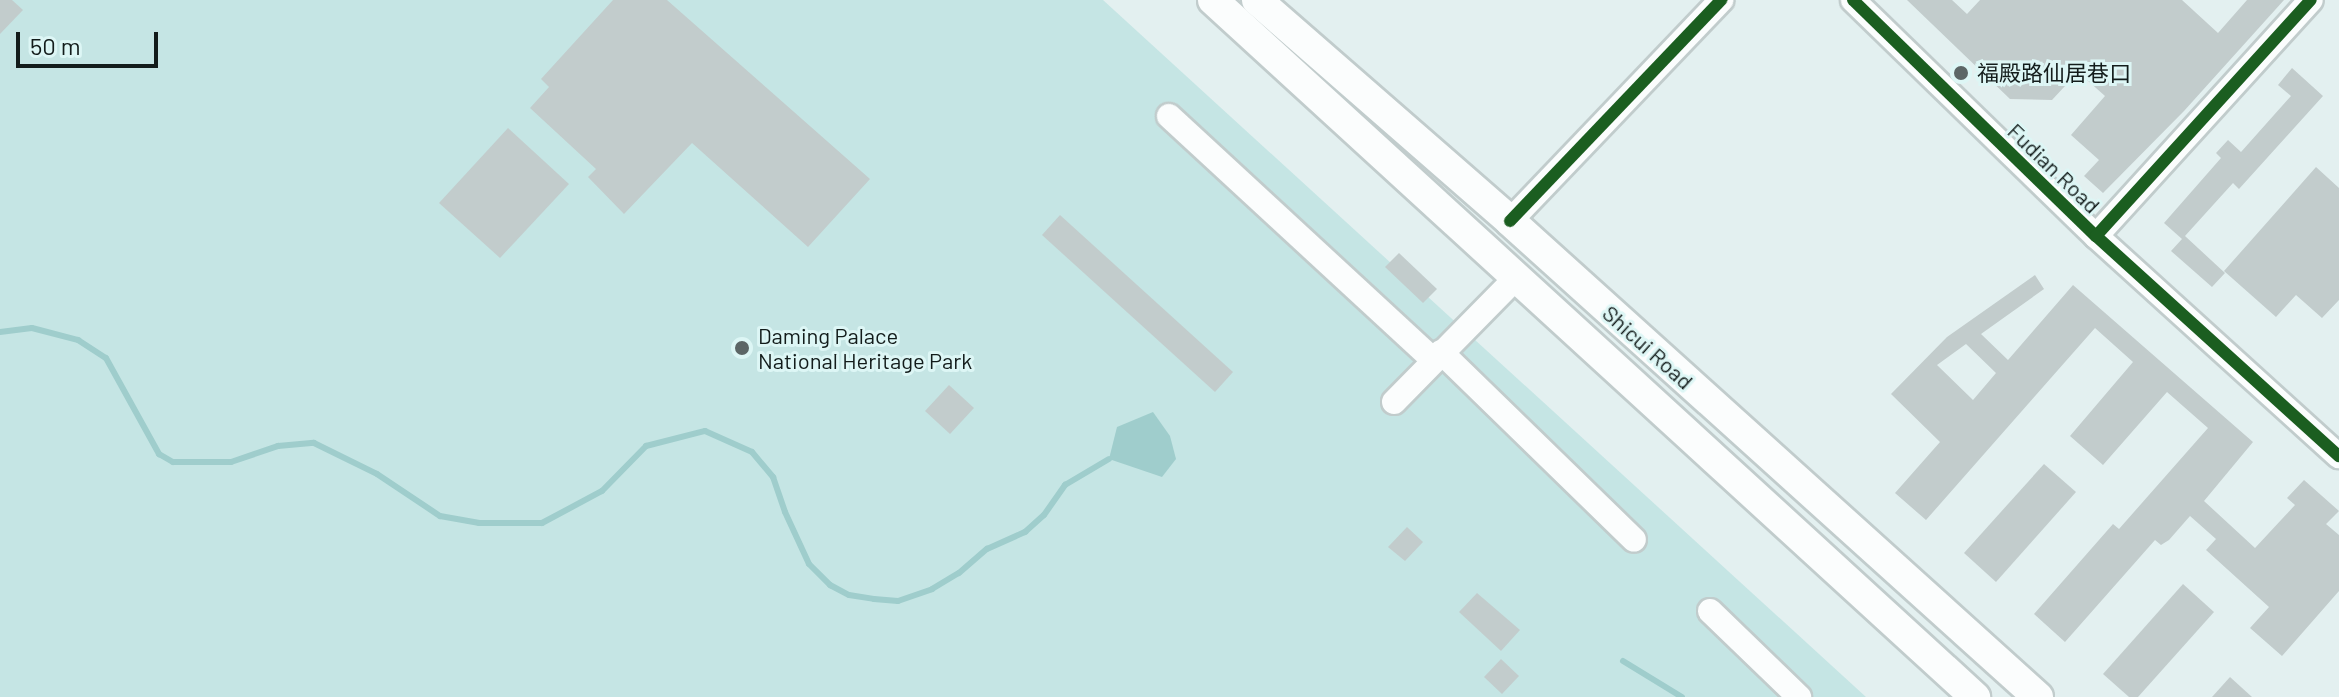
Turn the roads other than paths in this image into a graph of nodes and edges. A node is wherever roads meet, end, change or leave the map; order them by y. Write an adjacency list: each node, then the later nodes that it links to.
1 (1213, 0): 10 (main road, Shicui Road)
2 (1257, 0): 8 (main road, Shicui Road)
3 (1721, 0): 8 (street)
4 (1853, 0): 9 (street, Fudian Road)
5 (1869, 0): 9 (street, Fudian Road)
6 (2311, 0): 9 (street)
7 (1169, 116): 11 (street)
8 (1510, 221): 19 (main road, Shicui Road)
9 (2099, 232): 13 (street, Fudian Road); 14 (street, Fudian Road)
10 (1515, 279): 11 (street); 18 (main road, Shicui Road)
11 (1437, 356): 12 (street); 15 (street)
12 (1394, 402)
13 (2339, 436)
14 (2339, 456)
15 (1634, 540)
16 (1710, 611): 17 (street)
17 (1799, 697)
18 (1975, 697)
19 (2038, 697)

